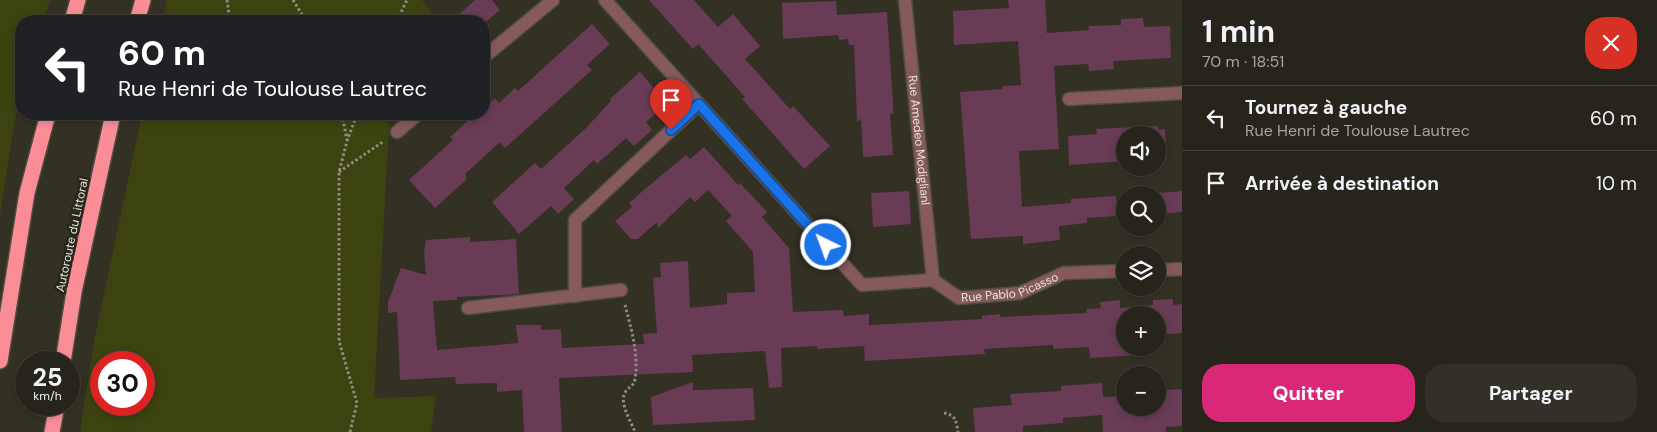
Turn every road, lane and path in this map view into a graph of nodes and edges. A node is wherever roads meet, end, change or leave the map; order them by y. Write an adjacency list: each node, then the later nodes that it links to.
1 (78, 0): 9 (highway)
2 (143, 0): 10 (highway)
3 (226, 0): 11 (path)
4 (294, 0): 12 (path)
5 (407, 0): 13 (path)
6 (553, 0): 14 (street)
7 (605, 0): 17 (street)
8 (905, 0): 29 (street, Rue Amedeo Modiglianl)
9 (74, 15)
10 (139, 15)
11 (230, 15)
12 (303, 15)
13 (400, 15)
14 (490, 52)
15 (1182, 93): 16 (street)
16 (1069, 99)
17 (699, 104): 29 (street); 31 (street)
18 (46, 120): 34 (highway)
19 (112, 120): 33 (highway, Autoroute du Littoral)
20 (343, 120): 24 (path)
21 (355, 120): 24 (path)
22 (411, 120): 23 (street)
23 (397, 132): 25 (path)
24 (347, 141): 25 (path)
25 (339, 172): 38 (path)
26 (1182, 269): 27 (street)
27 (1166, 270)
28 (1116, 271): 29 (street, Rue Pablo Picasso)
29 (933, 280)
30 (621, 290): 31 (street); 39 (path)
31 (575, 296): 32 (street)
32 (468, 308)
33 (65, 351)
34 (0, 361)
35 (944, 413): 40 (path)
36 (55, 416): 37 (highway)
37 (52, 432)
38 (350, 432)
39 (635, 432)
40 (958, 432)

